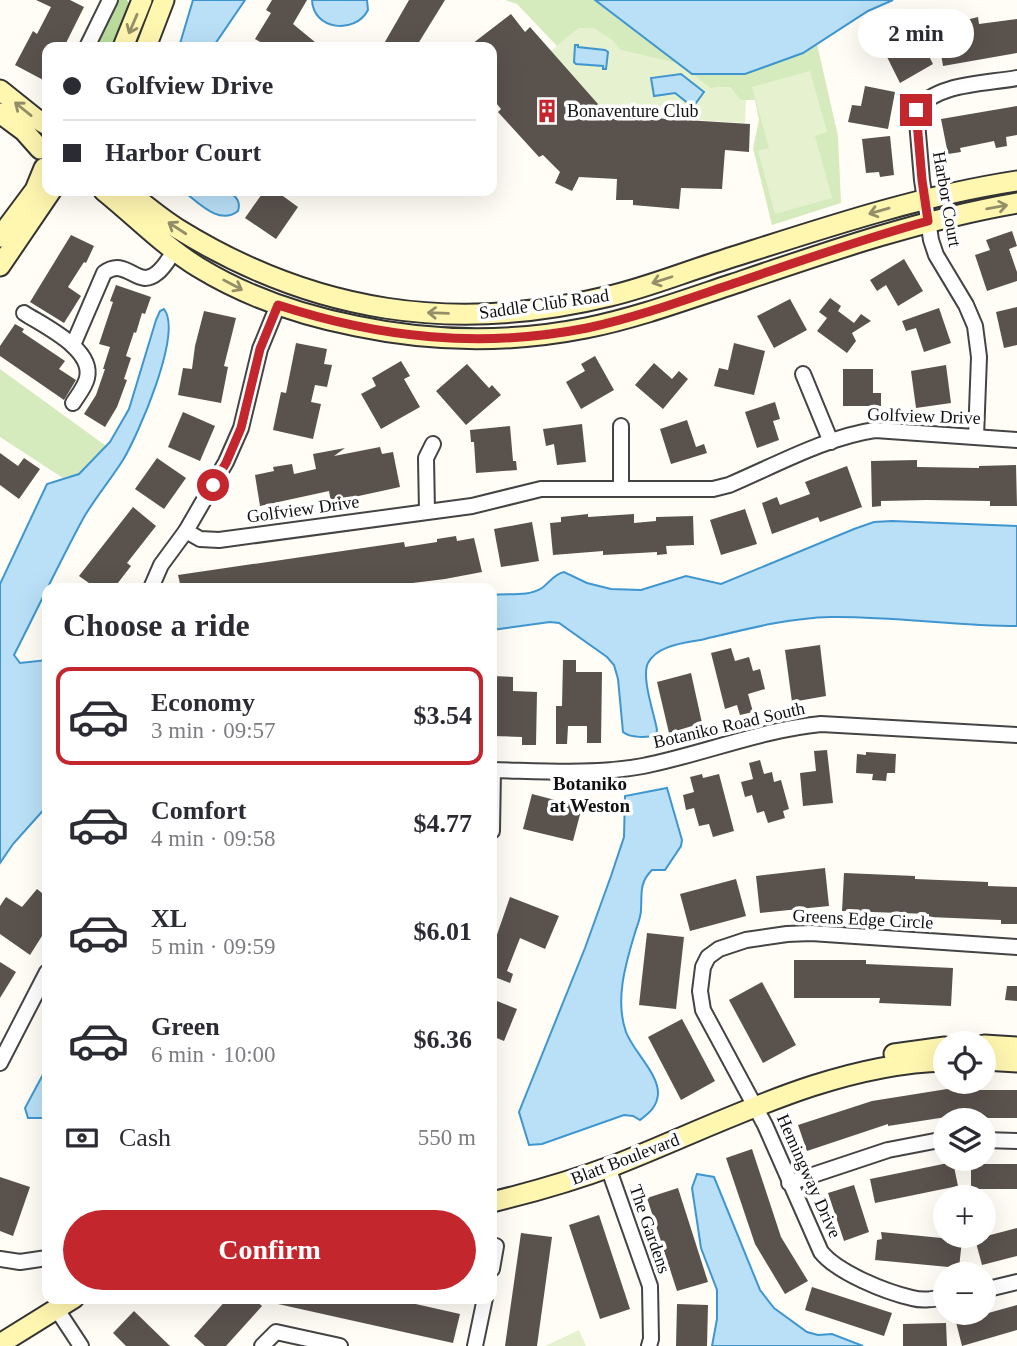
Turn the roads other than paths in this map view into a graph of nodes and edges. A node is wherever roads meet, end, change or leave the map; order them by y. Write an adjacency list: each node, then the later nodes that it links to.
1 (110, 0): 4 (street)
2 (142, 0): 5 (street, one-way to 5)
3 (164, 0): 6 (street)
4 (89, 42)
5 (125, 42)
6 (148, 42)
7 (1017, 78): 17 (street, Harbor Court)
8 (0, 90): 10 (street, one-way to 8)
9 (0, 113): 11 (street)
10 (42, 122)
11 (42, 152)
12 (42, 166): 20 (street)
13 (1017, 181): 17 (street, Saddle Club Road)
14 (48, 196): 22 (street)
15 (110, 196): 21 (street, Saddle Club Road)
16 (134, 196): 23 (street, Saddle Club Road, one-way to 16)
17 (925, 199): 19 (street, Harbor Court); 23 (street, Saddle Club Road, one-way to 23)
18 (1017, 203): 19 (street, Saddle Club Road, one-way to 18)
19 (928, 221): 24 (street, Saddle Club Road); 30 (street, Harbor Court)
20 (0, 237)
21 (175, 250): 24 (street, Saddle Club Road, one-way to 24); 26 (street)
22 (0, 266)
23 (281, 281): 24 (street)
24 (278, 305): 36 (street)
25 (24, 313): 26 (street)
26 (73, 345): 28 (street)
27 (803, 374): 32 (street)
28 (72, 403)
29 (621, 426): 34 (street)
30 (976, 437): 31 (street, Golfview Drive); 32 (street, Golfview Drive)
31 (1017, 440)
32 (831, 442): 34 (street, Golfview Drive)
33 (433, 444): 35 (street)
34 (621, 487): 35 (street, Golfview Drive)
35 (427, 511): 36 (street, Golfview Drive)
36 (186, 531): 37 (street)
37 (153, 583)
38 (1017, 735): 39 (street, Botaniko Road South)
39 (497, 770)
40 (1017, 947): 49 (street, Greens Edge Circle)
41 (42, 982): 48 (street)
42 (996, 1046): 43 (street)
43 (1017, 1047)
44 (933, 1049): 49 (street, Blatt Boulevard)
45 (996, 1061): 47 (street)
46 (933, 1062): 49 (street, Blatt Boulevard)
47 (1017, 1062)
48 (0, 1063)
49 (756, 1107): 53 (street, Blatt Boulevard); 54 (street, Hemingway Drive)
50 (996, 1140): 52 (street)
51 (933, 1141): 54 (street)
52 (1017, 1141)
53 (608, 1167): 55 (street, Blatt Boulevard); 69 (street, The Gardens)
54 (789, 1183): 60 (street, Hemingway Drive)
55 (497, 1201)
56 (0, 1259): 57 (street)
57 (42, 1259)
58 (1017, 1282): 59 (street)
59 (996, 1287)
60 (933, 1299)
61 (63, 1304): 64 (street)
62 (65, 1304): 65 (street)
63 (484, 1304): 68 (street)
64 (0, 1344)
65 (81, 1346)
66 (262, 1346): 67 (street)
67 (340, 1346)
68 (475, 1346)
69 (649, 1346)

